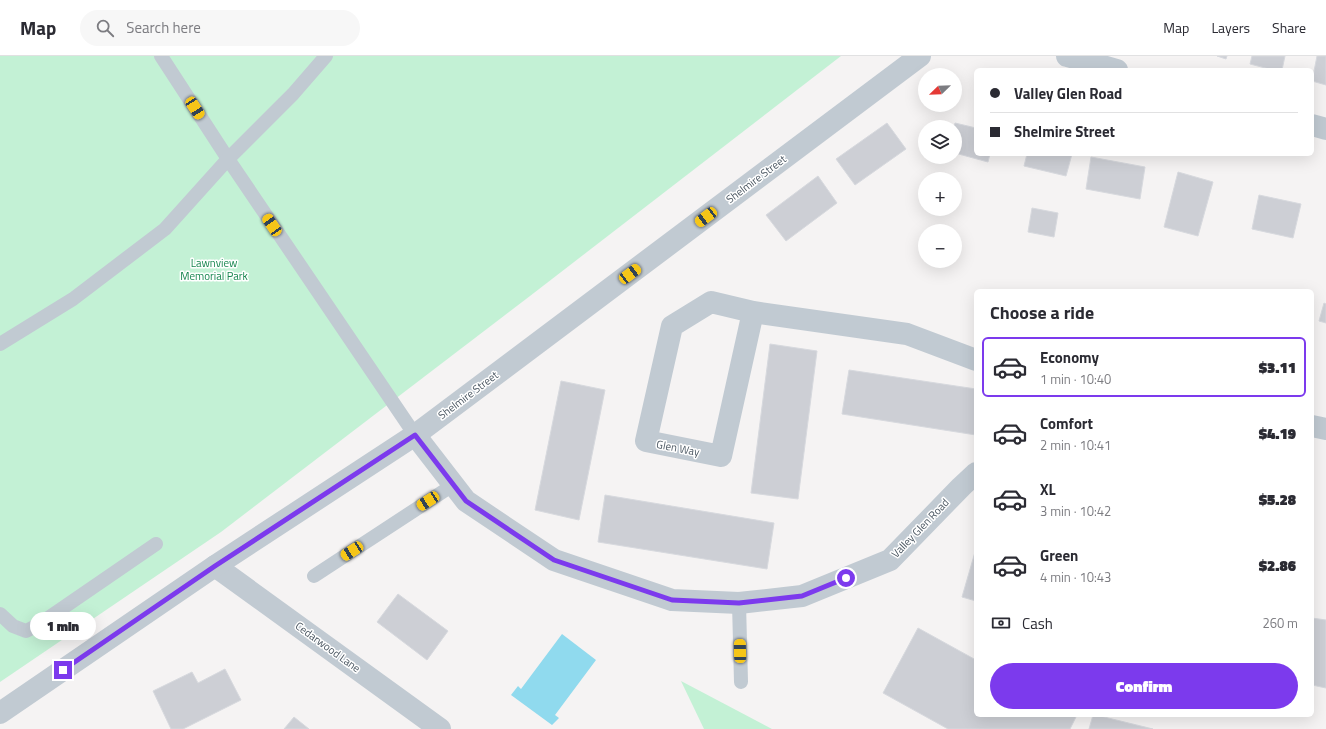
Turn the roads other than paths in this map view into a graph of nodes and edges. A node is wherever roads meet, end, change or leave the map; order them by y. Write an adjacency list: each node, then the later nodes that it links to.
1 (161, 56): 8 (lane)
2 (326, 56): 8 (lane)
3 (920, 56): 14 (street, Shelmire Street)
4 (1067, 56): 5 (street)
5 (1110, 68)
6 (1314, 126): 7 (street)
7 (1326, 129)
8 (228, 159): 10 (lane); 14 (lane)
9 (752, 312): 9 (street, Glen Way); 11 (street, Glen Way)
10 (0, 344)
11 (974, 359)
12 (1314, 426): 13 (street)
13 (1326, 429)
14 (415, 435): 16 (street, Valley Glen Road); 18 (street, Shelmire Street)
15 (971, 483): 20 (street, Valley Glen Road)
16 (453, 485): 19 (lane); 20 (street, Valley Glen Road)
17 (156, 544): 21 (lane)
18 (215, 566): 23 (street, Shelmire Street); 24 (street, Cedarwood Lane)
19 (314, 576)
20 (739, 603): 22 (lane)
21 (0, 614)
22 (741, 682)
23 (0, 713)
24 (440, 729)

